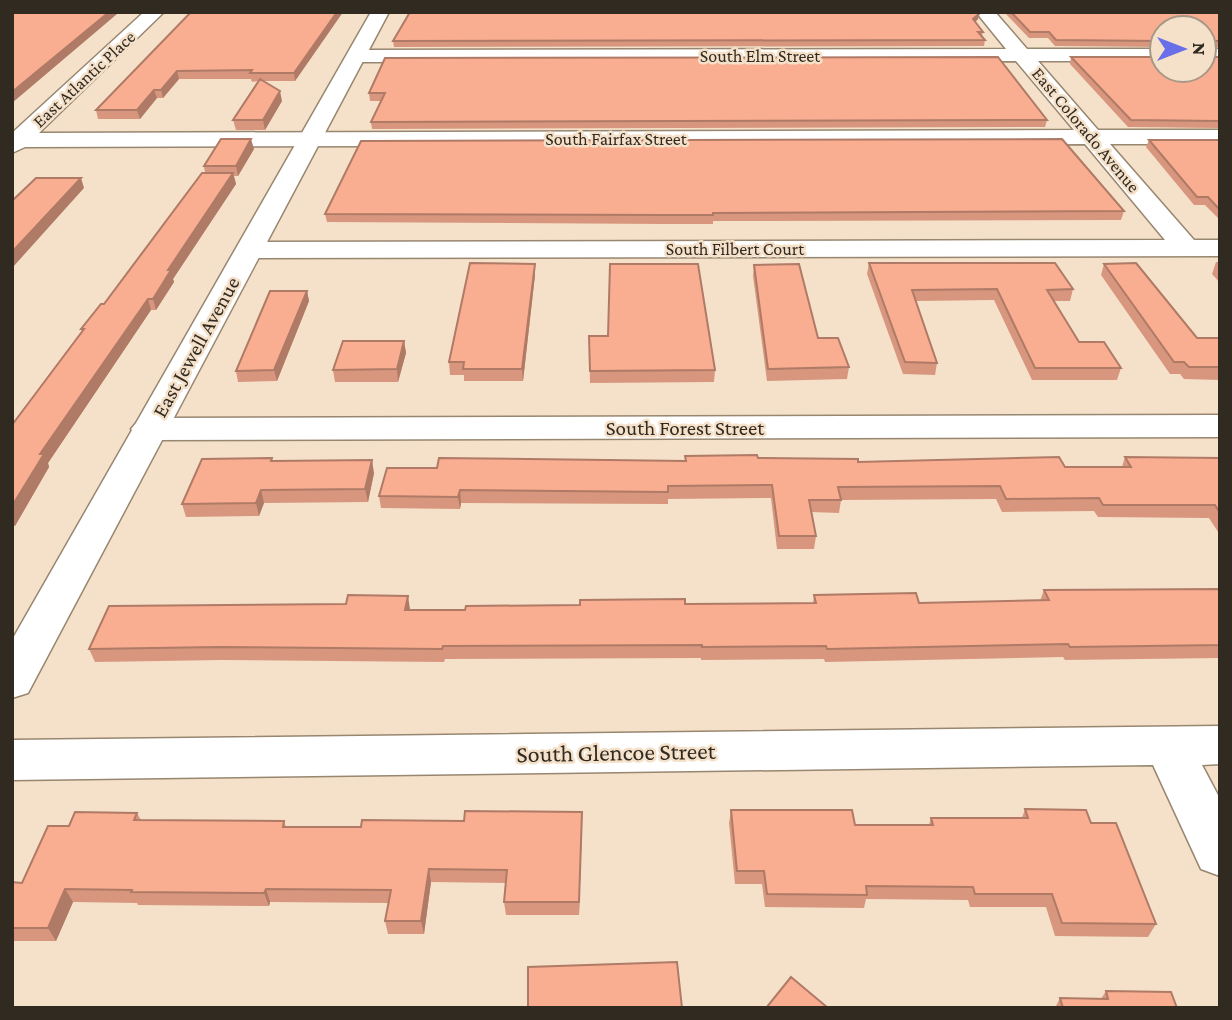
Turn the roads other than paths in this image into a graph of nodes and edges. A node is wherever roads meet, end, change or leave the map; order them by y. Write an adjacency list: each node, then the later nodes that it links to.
1 (155, 12): 10 (street, East Atlantic Place)
2 (380, 12): 6 (street, East Jewell Avenue)
3 (985, 12): 4 (street, East Colorado Avenue)
4 (1023, 55): 5 (street, South Elm Street); 6 (street, South Elm Street); 7 (street, East Colorado Avenue)
5 (1148, 55)
6 (358, 57): 9 (street, East Jewell Avenue)
7 (1093, 137): 8 (street, South Fairfax Street); 9 (street, South Fairfax Street); 11 (street, East Colorado Avenue)
8 (1220, 137)
9 (310, 140): 10 (street, South Fairfax Street); 13 (street, East Jewell Avenue)
10 (14, 142)
11 (1186, 248): 12 (street, South Filbert Court); 13 (street, South Filbert Court)
12 (1220, 248)
13 (251, 250): 15 (street, East Jewell Avenue)
14 (1220, 426): 15 (street, South Forest Street)
15 (149, 429): 16 (street, East Jewell Avenue)
16 (12, 681)
17 (1168, 745): 18 (street, South Glencoe Street); 19 (street, South Glencoe Street); 20 (street)
18 (1220, 745)
19 (12, 760)
20 (1220, 853)

